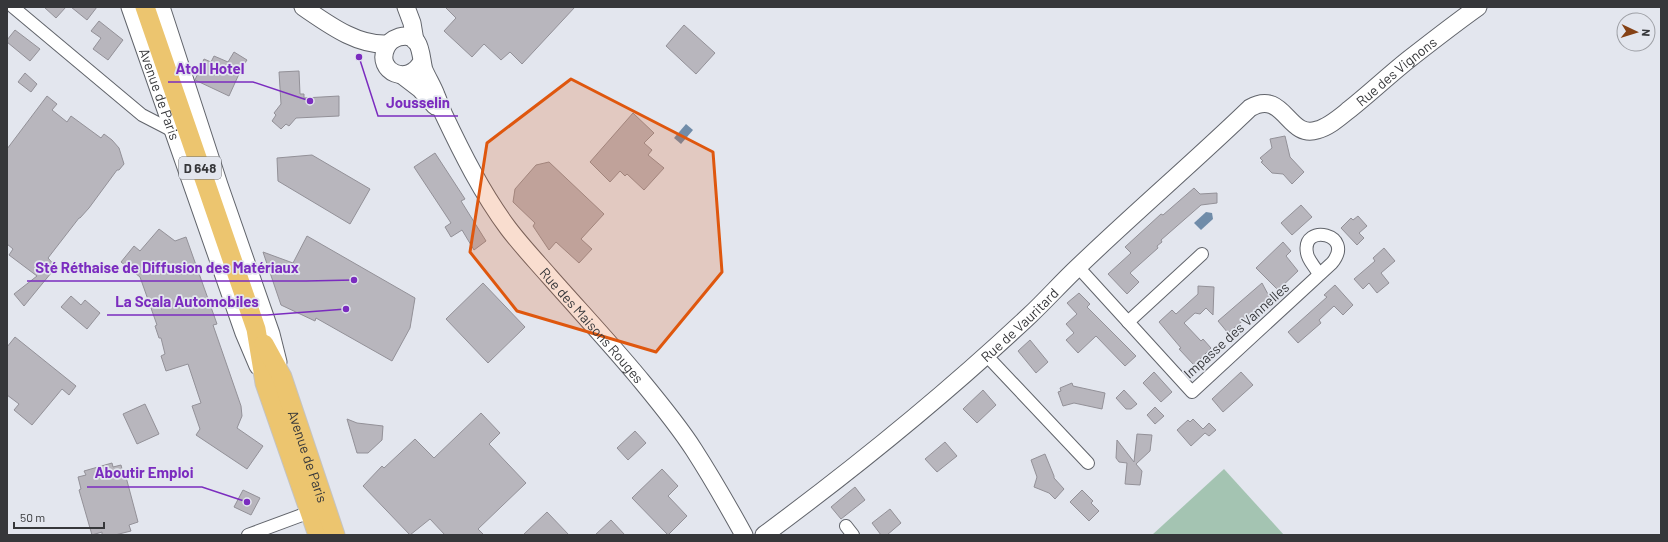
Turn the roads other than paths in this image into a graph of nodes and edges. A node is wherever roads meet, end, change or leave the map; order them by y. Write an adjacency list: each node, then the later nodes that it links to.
1 (14, 7): 17 (street)
2 (130, 7): 17 (street, Avenue de Paris)
3 (145, 7): 23 (main road, Avenue de Paris / D 648)
4 (161, 7): 23 (street, Avenue de Paris)
5 (303, 7): 9 (street)
6 (399, 7): 11 (street)
7 (406, 7): 10 (street)
8 (1478, 7): 15 (street, Rue des Vignons)
9 (320, 19): 11 (street); 13 (street)
10 (415, 41): 11 (street); 12 (street)
11 (391, 42): 13 (street)
12 (422, 62): 14 (street); 16 (street, Rue des Maisons Rouges)
13 (386, 64): 14 (street)
14 (404, 76): 16 (street, Rue des Maisons Rouges)
15 (1263, 102): 19 (street, Rue de Vauritard)
16 (443, 114): 29 (street, Rue des Maisons Rouges)
17 (173, 131): 23 (street, Avenue de Paris)
18 (1202, 254): 21 (street)
19 (1078, 267): 21 (street, Impasse des Vannelles); 22 (street, Rue de Vauritard)
20 (1319, 275): 21 (street, Impasse des Vannelles)
21 (1128, 322)
22 (986, 355): 24 (street); 30 (street, Rue de Vauritard)
23 (274, 380): 25 (main road, Avenue de Paris / D 648); 28 (main road, Avenue de Paris / D 648)
24 (1088, 463)
25 (310, 512): 26 (street); 27 (main road, Avenue de Paris / D 648)
26 (248, 535)
27 (318, 535)
28 (335, 535)
29 (744, 535)
30 (764, 535)

